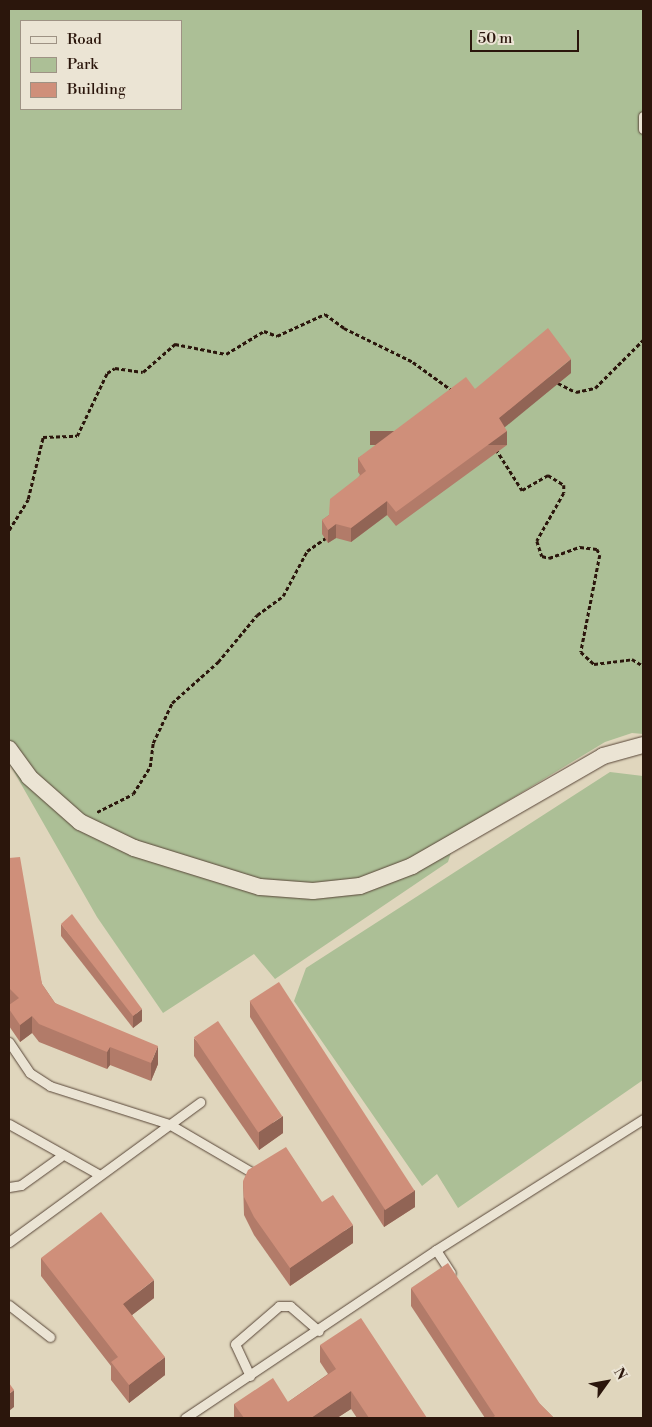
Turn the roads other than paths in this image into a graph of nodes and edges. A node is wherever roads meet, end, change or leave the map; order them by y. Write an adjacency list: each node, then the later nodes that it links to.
1 (643, 116): 2 (lane)
2 (643, 129)
3 (643, 745): 4 (street)
4 (9, 749)
5 (9, 1042): 9 (lane)
6 (200, 1102): 9 (lane)
7 (643, 1118): 15 (lane)
8 (9, 1124): 10 (lane)
9 (170, 1124): 11 (lane); 12 (lane)
10 (60, 1156): 11 (lane); 13 (lane)
11 (100, 1175): 14 (lane)
12 (258, 1176)
13 (9, 1187)
14 (9, 1242)
15 (436, 1250): 16 (lane); 18 (lane)
16 (457, 1282)
17 (9, 1305): 19 (lane)
18 (319, 1331): 20 (lane); 20 (lane)
19 (50, 1337)
20 (250, 1376): 21 (lane)
21 (185, 1418)

